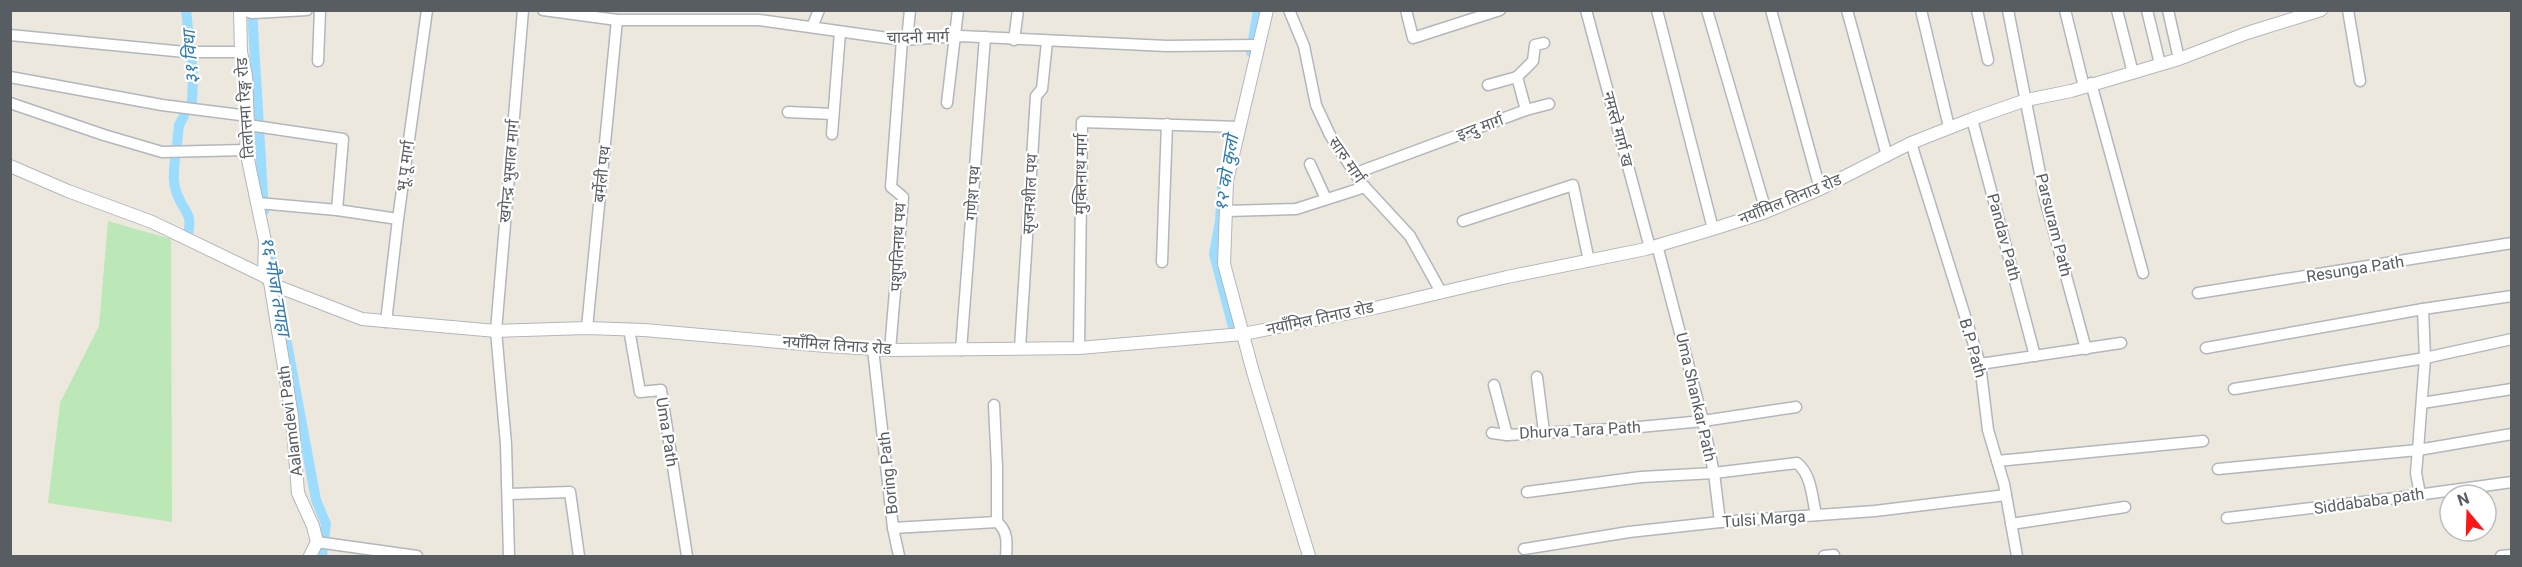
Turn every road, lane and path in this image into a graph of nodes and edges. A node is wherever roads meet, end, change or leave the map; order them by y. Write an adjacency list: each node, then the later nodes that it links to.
1 (241, 10): 2 (street); 40 (street, तिलोत्तमा रिङ्ग रोड)
2 (307, 10)
3 (320, 10): 42 (street)
4 (427, 10): 77 (street, भू.पू मार्ग)
5 (523, 10): 93 (street, खगेन्द्र भुसाल मार्ग)
6 (543, 10): 29 (street, चादनी मार्ग)
7 (819, 10): 30 (street)
8 (910, 10): 35 (street)
9 (958, 10): 33 (street)
10 (1018, 10): 36 (street)
11 (1267, 10): 39 (street)
12 (1289, 10): 69 (street, सारु मार्ग)
13 (1406, 10): 14 (street)
14 (1500, 10)
15 (1586, 10): 81 (street, नमस्ते मार्ग ख)
16 (1657, 10): 79 (street)
17 (1707, 10): 75 (street)
18 (1771, 10): 71 (street)
19 (1847, 10): 66 (street)
20 (1922, 10): 62 (street)
21 (1977, 10): 43 (street)
22 (2008, 10): 51 (street, Parsuram Path)
23 (2065, 10): 50 (street)
24 (2117, 10): 45 (street)
25 (2147, 10): 44 (street)
26 (2168, 10): 41 (street)
27 (2321, 10): 41 (street, नयाँमिल तिनाउ रोड)
28 (2348, 10): 48 (street)
29 (617, 20): 30 (street, चादनी मार्ग); 91 (street, बर्मेली पथ)
30 (812, 27): 31 (street, चादनी मार्ग)
31 (840, 32): 35 (street, चादनी मार्ग); 57 (street)
32 (10, 35): 40 (street)
33 (953, 37): 34 (street, चादनी मार्ग); 35 (street, चादनी मार्ग); 52 (street)
34 (985, 37): 36 (street, चादनी मार्ग); 103 (street, गणेश पथ)
35 (904, 40): 102 (street, पशुपतिनाथ पथ)
36 (1014, 40): 37 (street, चादनी मार्ग)
37 (1047, 42): 39 (street, चादनी मार्ग); 97 (street, सृजनशील पथ)
38 (1544, 43): 47 (street)
39 (1255, 45): 61 (street)
40 (241, 52): 59 (street, तिलोत्तमा रिङ्ग रोड)
41 (2179, 59): 44 (street, नयाँमिल तिनाउ रोड)
42 (318, 60)
43 (1988, 60)
44 (2160, 64): 45 (street, नयाँमिल तिनाउ रोड)
45 (2133, 73): 50 (street, नयाँमिल तिनाउ रोड)
46 (10, 77): 59 (street)
47 (1517, 77): 49 (street); 55 (street)
48 (2360, 81)
49 (1488, 85)
50 (2088, 85): 51 (street, नयाँमिल तिनाउ रोड); 84 (street)
51 (2026, 100): 58 (street, नयाँमिल तिनाउ रोड); 101 (street, Parsuram Path)
52 (947, 102)
53 (10, 103): 65 (street)
54 (1548, 104): 55 (street, इन्दु मार्ग)
55 (1526, 110): 69 (street, इन्दु मार्ग)
56 (788, 112): 57 (street)
57 (833, 114): 63 (street)
58 (1972, 119): 62 (street, नयाँमिल तिनाउ रोड); 104 (street, Pandav Path)
59 (248, 121): 65 (street, तिलोत्तमा रिङ्ग रोड); 74 (street)
60 (1167, 124): 61 (street, मुक्तिनाथ मार्ग); 83 (street); 98 (street, मुक्तिनाथ मार्ग)
61 (1236, 127): 76 (street)
62 (1949, 127): 64 (street, नयाँमिल तिनाउ रोड)
63 (832, 134)
64 (1911, 143): 66 (street, नयाँमिल तिनाउ रोड); 106 (street, B.P Path)
65 (246, 150): 73 (street, तिलोत्तमा रिङ्ग रोड)
66 (1887, 156): 71 (street, नयाँमिल तिनाउ रोड)
67 (1310, 164): 72 (street)
68 (10, 166): 85 (street, नयाँमिल तिनाउ रोड)
69 (1356, 173): 70 (street, सारु मार्ग)
70 (1365, 187): 72 (street); 86 (street, सारु मार्ग)
71 (1820, 189): 75 (street, नयाँमिल तिनाउ रोड)
72 (1326, 199): 76 (street)
73 (258, 203): 74 (street); 85 (street, तिलोत्तमा रिङ्ग रोड)
74 (337, 210): 77 (street)
75 (1766, 211): 79 (street, नयाँमिल तिनाउ रोड)
76 (1226, 212): 94 (street)
77 (398, 219): 90 (street, भू.पू मार्ग)
78 (1463, 221): 82 (street)
79 (1713, 229): 81 (street, नयाँमिल तिनाउ रोड)
80 (2511, 243): 87 (street, Resunga Path)
81 (1653, 246): 82 (street, नयाँमिल तिनाउ रोड); 114 (street, Uma Shankar Path)
82 (1589, 261): 86 (street, नयाँमिल तिनाउ रोड)
83 (1162, 262)
84 (2143, 273)
85 (271, 282): 90 (street, नयाँमिल तिनाउ रोड); 136 (street, Aalamdevi Path)
86 (1441, 292): 94 (street, नयाँमिल तिनाउ रोड)
87 (2198, 293)
88 (2511, 296): 89 (street)
89 (2423, 309): 99 (street); 105 (street)
90 (386, 321): 93 (street, नयाँमिल तिनाउ रोड)
91 (587, 328): 92 (street, नयाँमिल तिनाउ रोड); 93 (street, नयाँमिल तिनाउ रोड)
92 (629, 329): 100 (street, नयाँमिल तिनाउ रोड); 143 (street, Uma Path)
93 (496, 331): 126 (street, खगेन्द्र भुसाल मार्ग)
94 (1243, 334): 98 (street, नयाँमिल तिनाउ रोड); 146 (street)
95 (2511, 339): 105 (street)
96 (2121, 343): 101 (street)
97 (1020, 348): 98 (street, नयाँमिल तिनाउ रोड); 103 (street, नयाँमिल तिनाउ रोड)
98 (1079, 348)
99 (2206, 348)
100 (873, 349): 102 (street, नयाँमिल तिनाउ रोड); 135 (street, Boring Path)
101 (2086, 349): 104 (street)
102 (890, 350): 103 (street, नयाँमिल तिनाउ रोड)
103 (961, 350)
104 (2036, 356): 106 (street)
105 (2424, 358): 109 (street); 111 (street)
106 (1980, 364): 121 (street, B.P Path)
107 (1538, 378): 115 (street)
108 (1494, 385): 118 (street, Dhurva Tara Path)
109 (2234, 389)
110 (2511, 389): 111 (street)
111 (2422, 403): 120 (street)
112 (994, 405): 132 (street)
113 (1796, 407): 114 (street, Dhurva Tara Path)
114 (1703, 421): 115 (street, Dhurva Tara Path); 123 (street, Uma Shankar Path)
115 (1544, 432): 118 (street, Dhurva Tara Path)
116 (1492, 433): 118 (street)
117 (2511, 434): 120 (street)
118 (1507, 435)
119 (2203, 441): 121 (street)
120 (2418, 450): 122 (street); 127 (street)
121 (1997, 461): 128 (street, B.P Path)
122 (2218, 469)
123 (1714, 473): 125 (street, Uma Shankar Path); 130 (street); 133 (street)
124 (2511, 482): 127 (street, Siddababa path)
125 (1527, 492)
126 (508, 494): 141 (street, खगेन्द्र भुसाल मार्ग); 142 (street)
127 (2420, 494): 131 (street, Siddababa path)
128 (2006, 495): 130 (street, Tulsi Marga); 134 (street, B.P Path)
129 (2125, 507): 134 (street)
130 (1816, 515): 133 (street, Tulsi Marga)
131 (2227, 518)
132 (997, 522): 135 (street, Boring Path); 145 (street)
133 (1719, 522): 137 (street, Tulsi Marga)
134 (2011, 524): 147 (street, B.P Path)
135 (893, 528): 144 (street)
136 (317, 542): 139 (street); 140 (street)
137 (1524, 549)
138 (2511, 555): 148 (street)
139 (310, 556)
140 (417, 556)
141 (509, 556)
142 (579, 556)
143 (687, 556)
144 (899, 556)
145 (1006, 556)
146 (1309, 556)
147 (2017, 556)
148 (2501, 556)

